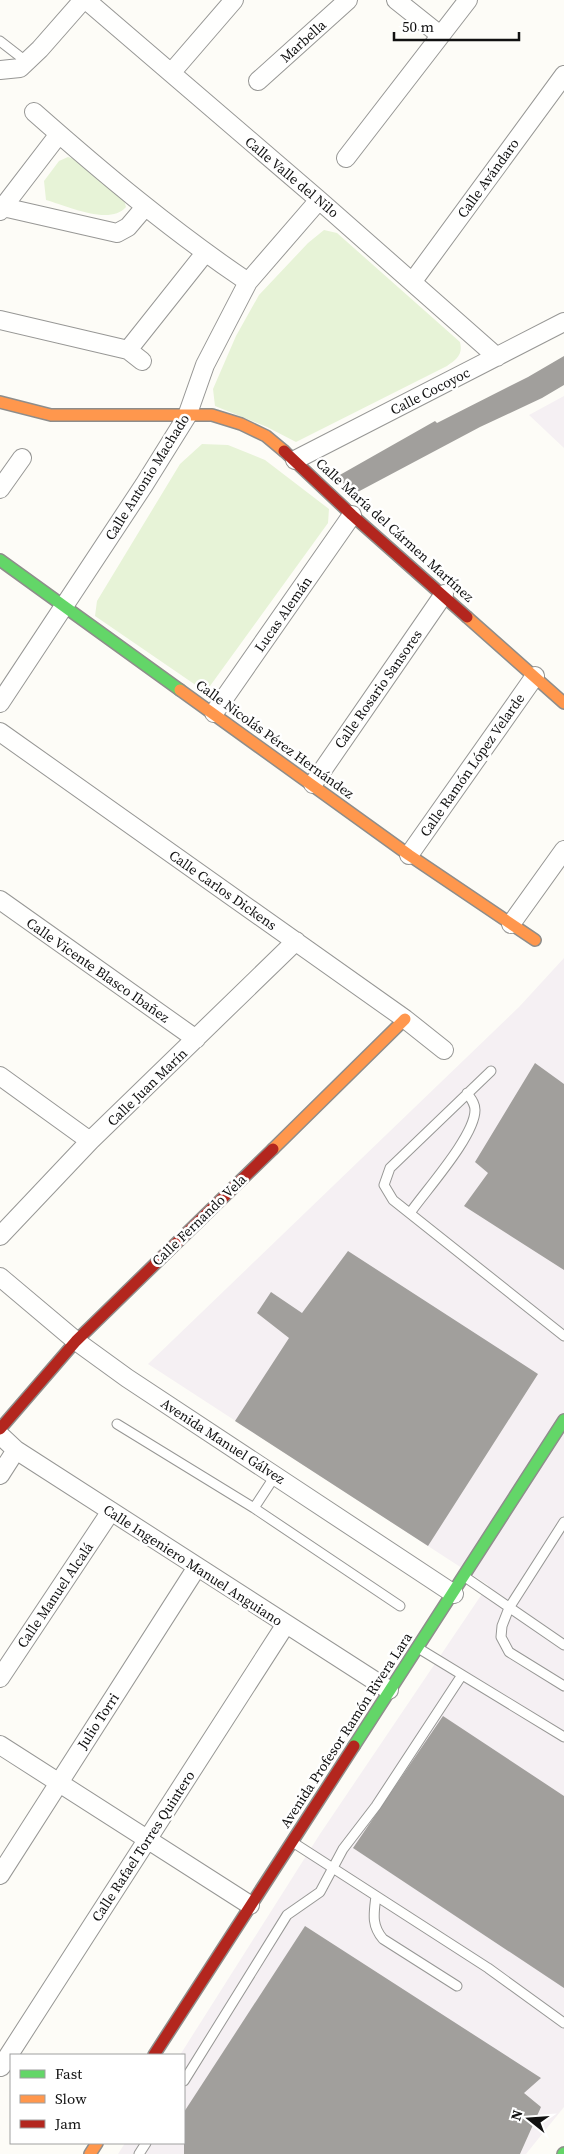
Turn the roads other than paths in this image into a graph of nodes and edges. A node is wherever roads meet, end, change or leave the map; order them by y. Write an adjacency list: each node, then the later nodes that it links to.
1 (84, 0): 8 (street); 10 (street, Calle Valle del Nilo)
2 (234, 0): 10 (street)
3 (348, 0): 12 (street, Marbella)
4 (396, 0): 6 (street)
5 (468, 0): 6 (street)
6 (440, 35): 15 (street)
7 (0, 41): 8 (lane)
8 (26, 62): 9 (street)
9 (0, 70)
10 (171, 73): 16 (street, Calle Valle del Nilo)
11 (564, 75): 20 (street, Calle Avándaro)
12 (258, 81)
13 (34, 112): 14 (street)
14 (59, 134): 17 (street); 18 (street)
15 (346, 158)
16 (319, 200): 20 (street, Calle Valle del Nilo); 21 (street, Calle Antonio Machado)
17 (145, 207): 18 (street); 19 (street)
18 (2, 208)
19 (205, 253): 21 (street); 25 (street)
20 (413, 281): 26 (street, Calle Valle del Nilo)
21 (248, 282): 29 (street, Calle Antonio Machado)
22 (564, 311): 24 (street)
23 (0, 320): 25 (street)
24 (558, 325): 26 (street, Calle Cocoyoc)
25 (128, 350): 27 (street)
26 (498, 357): 31 (street, Calle Cocoyoc)
27 (142, 361)
28 (0, 402): 29 (street, Calle María del Cármen Martínez)
29 (187, 416): 31 (street, Calle María del Cármen Martínez); 36 (street, Calle Antonio Machado)
30 (22, 458): 32 (street)
31 (295, 460): 33 (street, Calle María del Cármen Martínez)
32 (0, 489)
33 (352, 515): 35 (street, Calle María del Cármen Martínez); 40 (street, Lucas Alemán)
34 (0, 560): 36 (street, Calle Nicolás Pérez Hernández)
35 (444, 594): 37 (street, Calle María del Cármen Martínez); 42 (street, Calle Rosario Sansores)
36 (65, 606): 38 (street, Calle Antonio Machado); 40 (street, Calle Nicolás Pérez Hernández)
37 (535, 676): 39 (street, Calle María del Cármen Martínez); 44 (street, Calle Ramón López Velarde)
38 (0, 703)
39 (564, 703)
40 (214, 713): 42 (street, Calle Nicolás Pérez Hernández)
41 (0, 732): 48 (street, Calle Carlos Dickens)
42 (313, 784): 44 (street, Calle Nicolás Pérez Hernández)
43 (564, 850): 46 (street)
44 (409, 855): 46 (street, Calle Nicolás Pérez Hernández)
45 (0, 900): 50 (street, Calle Vicente Blasco Ibañez)
46 (511, 924): 47 (street, Calle Nicolás Pérez Hernández)
47 (535, 940)
48 (296, 941): 49 (street, Calle Carlos Dickens); 50 (street, Calle Juan Marín)
49 (405, 1019): 51 (street, Calle Carlos Dickens); 60 (street, Calle Fernando Vela)
50 (196, 1039): 55 (street, Calle Juan Marín)
51 (444, 1050)
52 (490, 1071): 54 (lane)
53 (0, 1076): 55 (street)
54 (467, 1093): 56 (lane); 56 (lane)
55 (90, 1141): 57 (street, Calle Juan Marín)
56 (410, 1213): 59 (lane)
57 (0, 1236)
58 (0, 1277): 60 (street, Avenida Manuel Gálvez)
59 (564, 1336)
60 (76, 1341): 63 (street, Calle Fernando Vela); 67 (street, Avenida Manuel Gálvez)
61 (564, 1420): 72 (street, Avenida Profesor Ramón Rivera Lara)
62 (117, 1424): 68 (lane)
63 (0, 1429)
64 (0, 1435): 65 (street, Calle Ingeniero Manuel Anguiano)
65 (16, 1450): 66 (street); 69 (street, Calle Ingeniero Manuel Anguiano)
66 (0, 1474)
67 (275, 1476): 68 (lane); 73 (street, Avenida Manuel Gálvez)
68 (254, 1508): 74 (lane)
69 (111, 1512): 71 (street, Calle Ingeniero Manuel Anguiano); 80 (street, Calle Manuel Alcalá)
70 (564, 1522): 75 (lane)
71 (197, 1567): 76 (street, Calle Ingeniero Manuel Anguiano); 85 (street, Julio Torri)
72 (464, 1577): 73 (street, Avenida Profesor Ramón Rivera Lara); 75 (lane)
73 (454, 1594): 78 (street, Avenida Profesor Ramón Rivera Lara)
74 (400, 1606)
75 (509, 1608): 77 (lane); 81 (lane)
76 (286, 1624): 82 (street, Calle Ingeniero Manuel Anguiano); 86 (street, Calle Rafael Torres Quintero)
77 (564, 1645)
78 (418, 1648): 79 (lane); 82 (street, Avenida Profesor Ramón Rivera Lara)
79 (462, 1675): 83 (lane); 88 (lane)
80 (0, 1678)
81 (564, 1686)
82 (390, 1690): 87 (street, Avenida Profesor Ramón Rivera Lara)
83 (564, 1737)
84 (0, 1746): 85 (street)
85 (59, 1782): 86 (street); 89 (street, Julio Torri)
86 (147, 1840): 91 (street); 94 (street, Calle Rafael Torres Quintero)
87 (291, 1841): 88 (lane); 91 (street, Avenida Profesor Ramón Rivera Lara)
88 (332, 1868): 90 (lane); 96 (lane)
89 (0, 1875)
90 (376, 1896): 92 (lane); 93 (lane)
91 (250, 1905): 95 (street, Avenida Profesor Ramón Rivera Lara)
92 (457, 1986)
93 (564, 2022)
94 (13, 2054)
95 (155, 2054)
96 (185, 2079)

